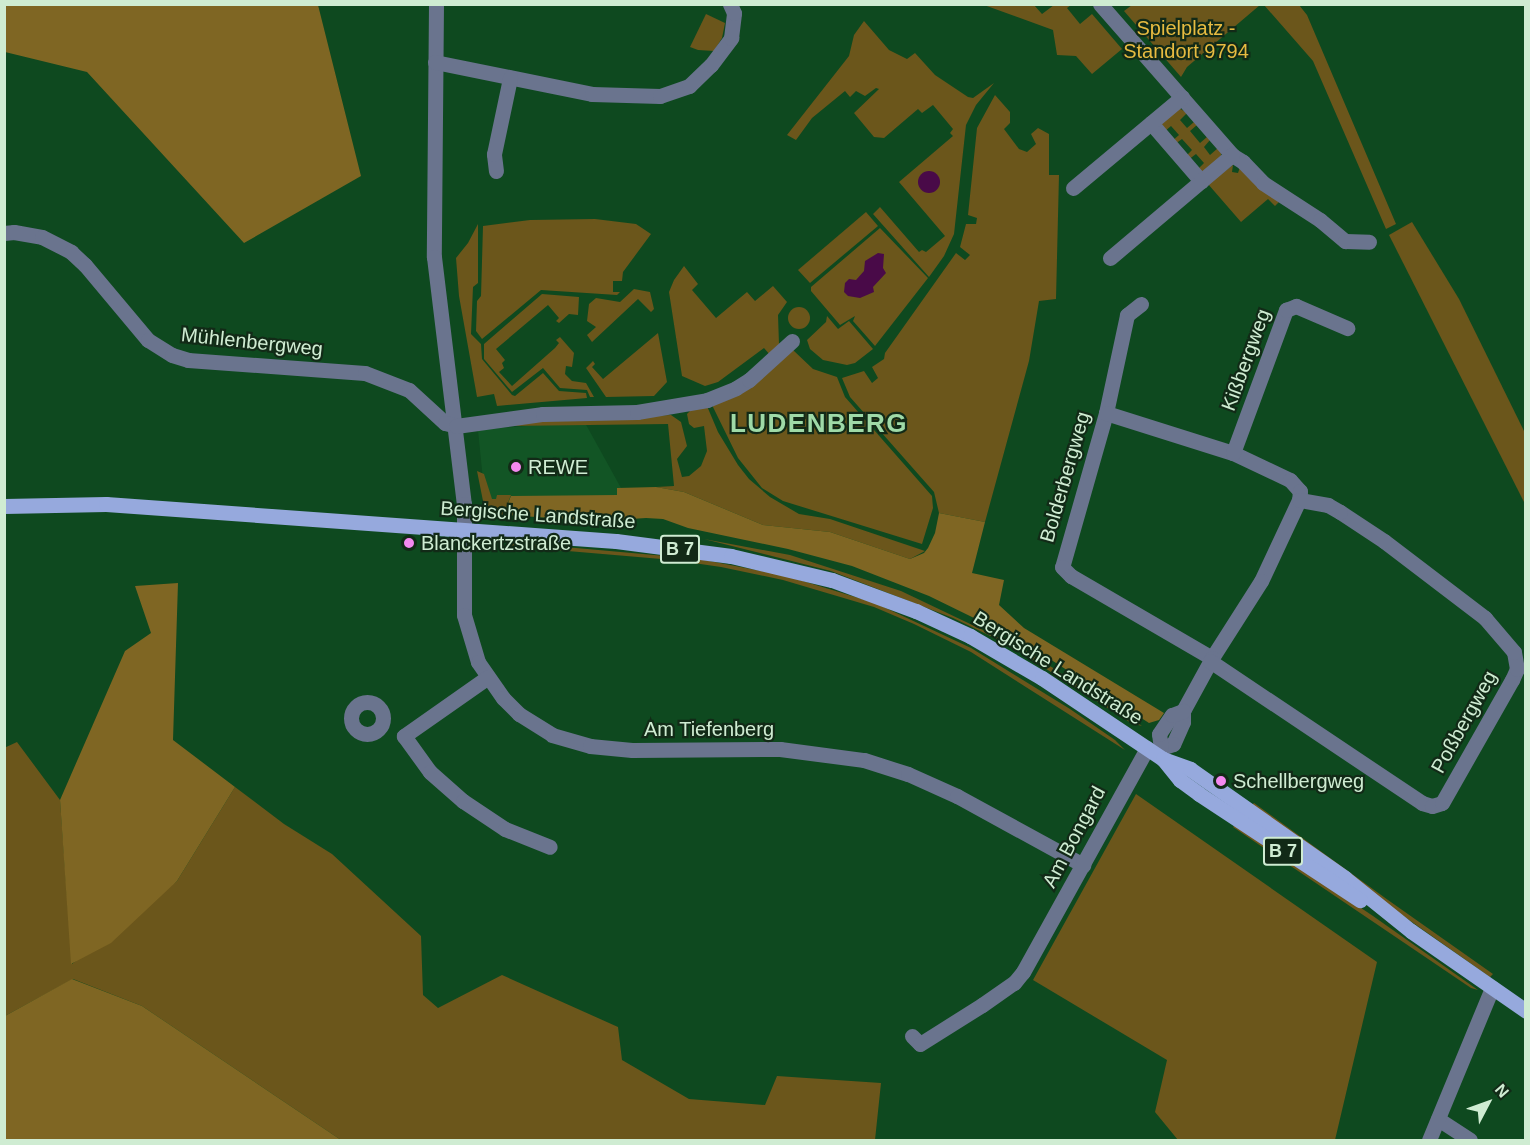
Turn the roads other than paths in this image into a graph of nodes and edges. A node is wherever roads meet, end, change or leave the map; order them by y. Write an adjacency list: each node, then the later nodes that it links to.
1 (436, 4): 4 (street)
2 (730, 4): 5 (street)
3 (1100, 4): 6 (street)
4 (435, 62): 5 (street); 19 (street)
5 (510, 78): 9 (street)
6 (1182, 97): 7 (street); 8 (street)
7 (1151, 123): 10 (street); 11 (street)
8 (1232, 155): 10 (street); 13 (street)
9 (496, 171)
10 (1201, 181): 14 (street)
11 (1073, 188)
12 (4, 233): 19 (street, Mühlenbergweg)
13 (1369, 242)
14 (1110, 258)
15 (1141, 304): 18 (street, Bolderbergweg)
16 (1347, 328): 20 (street, Kißbergweg)
17 (792, 341): 19 (street)
18 (1106, 413): 20 (street); 24 (street, Bolderbergweg)
19 (456, 426): 23 (street)
20 (1233, 453): 21 (street)
21 (1299, 500): 24 (street); 24 (street, Poßbergweg)
22 (4, 506): 23 (main road, Bergische Landstraße / B 7)
23 (466, 530): 25 (street, Am Tiefenberg); 28 (main road, Bergische Landstraße / B 7)
24 (1211, 660): 28 (street)
25 (488, 677): 27 (street); 30 (street, Am Tiefenberg)
26 (381, 726): 27 (street)
27 (404, 736): 29 (street)
28 (1157, 752): 30 (street, Am Bongard); 31 (main road, Bergische Landstraße / B 7)
29 (550, 847)
30 (1083, 865): 33 (street, Am Bongard)
31 (1492, 988): 32 (main road, Bergische Landstraße / B 7); 34 (street)
32 (1526, 1011)
33 (912, 1036)
34 (1438, 1119): 35 (street); 36 (street)
35 (1429, 1140)
36 (1470, 1140)

